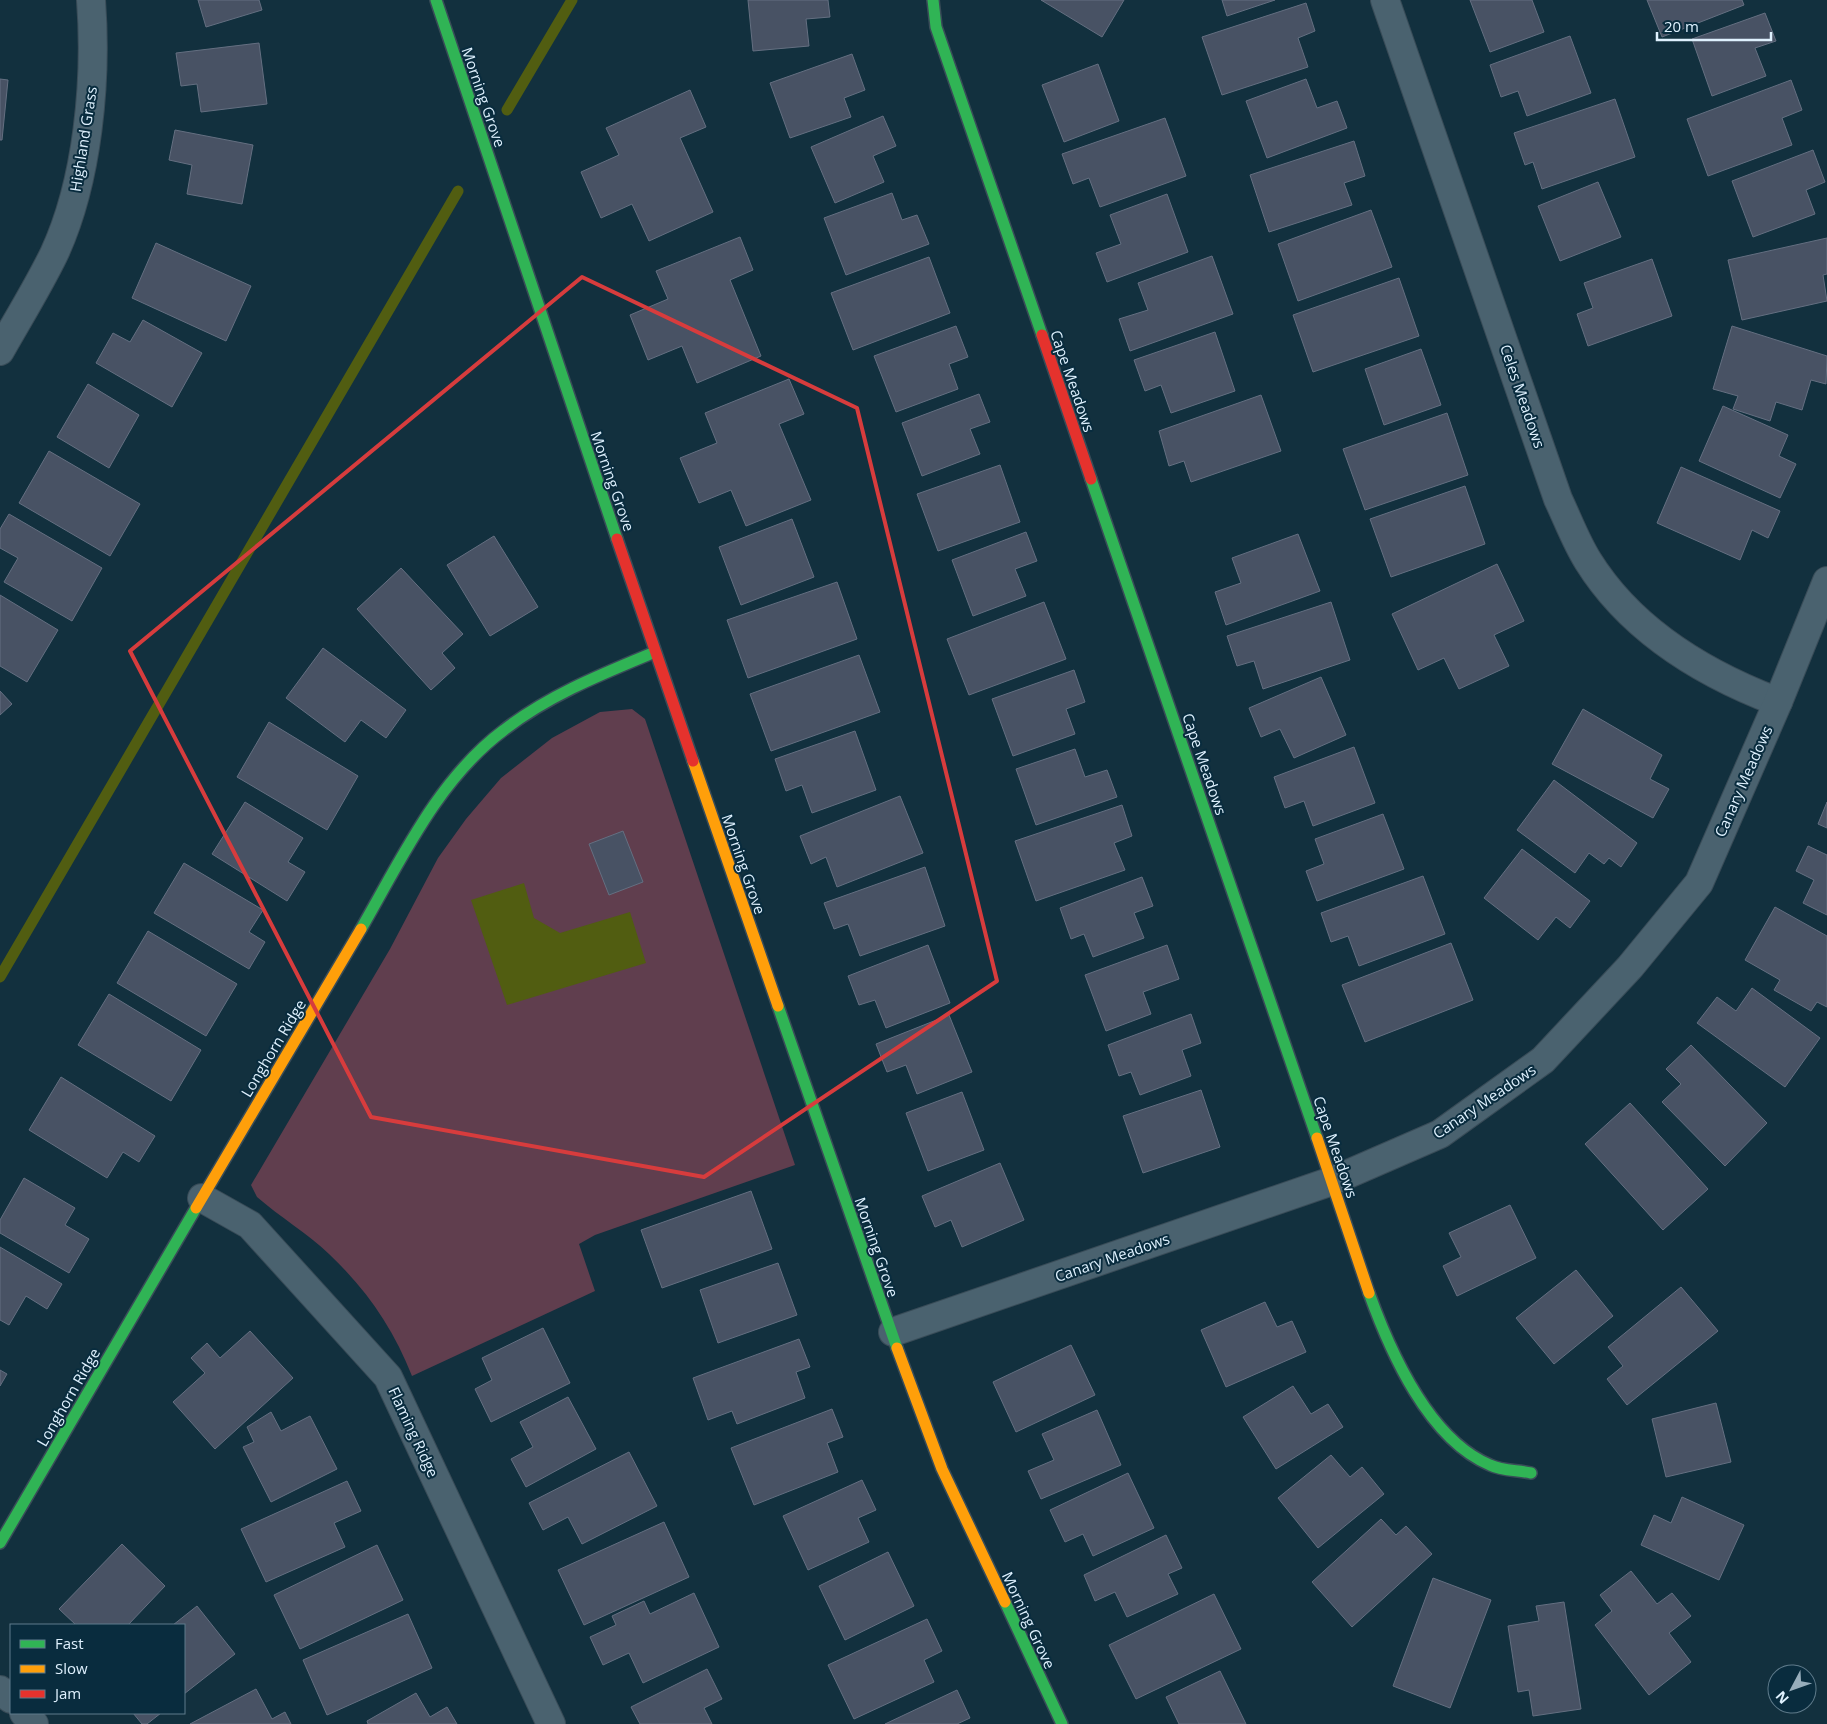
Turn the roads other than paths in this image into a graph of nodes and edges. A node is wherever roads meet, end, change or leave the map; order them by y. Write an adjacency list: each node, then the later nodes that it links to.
1 (91, 0): 5 (street, Highland Grass)
2 (436, 0): 7 (street, Morning Grove)
3 (933, 0): 9 (street, Cape Meadows)
4 (1385, 0): 8 (street, Celes Meadows)
5 (0, 351)
6 (1827, 581): 8 (street, Canary Meadows)
7 (655, 652): 10 (street, Longhorn Ridge); 11 (street, Morning Grove)
8 (1778, 702): 9 (street, Canary Meadows)
9 (1332, 1180): 11 (street, Canary Meadows); 12 (street, Cape Meadows)
10 (202, 1198): 13 (street, Longhorn Ridge); 16 (street, Flaming Ridge)
11 (893, 1332): 17 (street, Morning Grove)
12 (1531, 1473)
13 (0, 1543)
14 (25, 1714): 15 (street)
15 (34, 1724)
16 (551, 1724)
17 (1062, 1724)

